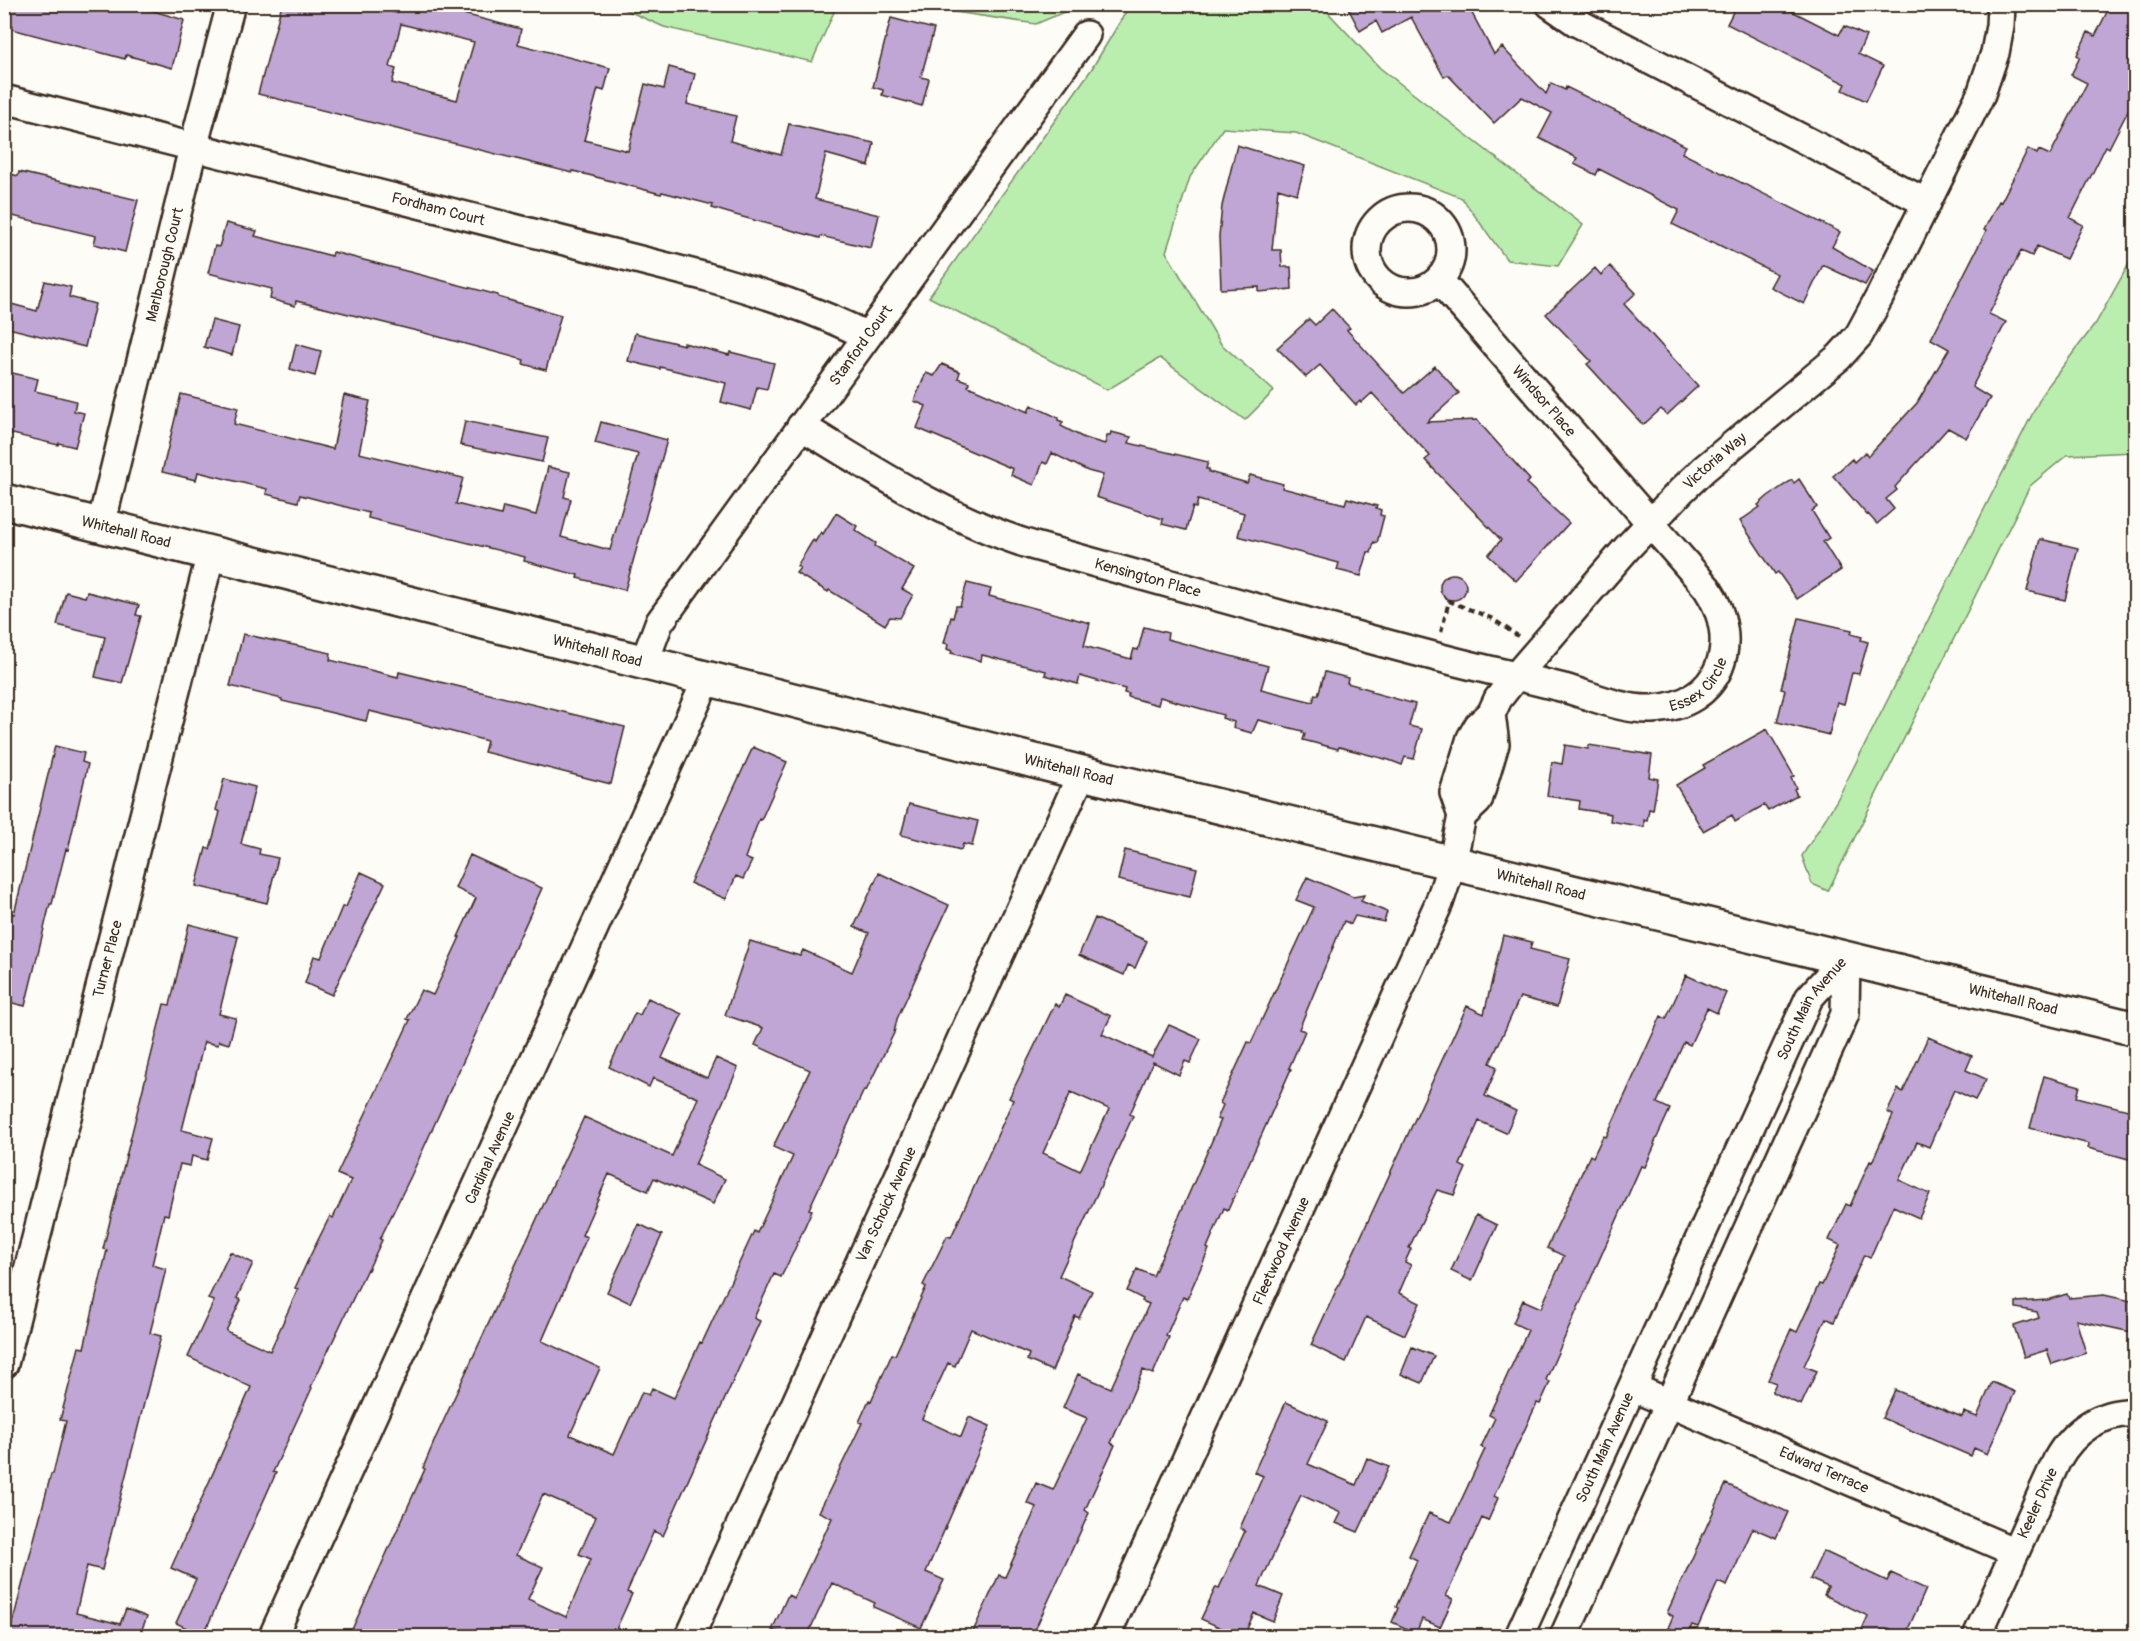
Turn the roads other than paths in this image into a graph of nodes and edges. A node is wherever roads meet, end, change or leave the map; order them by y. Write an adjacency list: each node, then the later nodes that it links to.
1 (231, 4): 6 (street, Marlborough Court)
2 (1550, 4): 7 (street)
3 (2001, 4): 7 (street, Victoria Way)
4 (1086, 35): 9 (street, Stanford Court)
5 (4, 99): 6 (street, Fordham Court)
6 (193, 148): 9 (street, Fordham Court); 13 (street, Marlborough Court)
7 (1927, 203): 12 (street, Victoria Way)
8 (1439, 279): 12 (street, Windsor Place)
9 (867, 336): 10 (street, Stanford Court)
10 (801, 426): 15 (street, Stanford Court); 16 (street, Kensington Place)
11 (4, 501): 13 (street, Whitehall Road)
12 (1650, 524): 16 (street, Victoria Way); 16 (street, Essex Circle)
13 (101, 525): 14 (street, Whitehall Road)
14 (211, 553): 15 (street, Whitehall Road); 22 (street, Turner Place)
15 (644, 663): 17 (street, Whitehall Road)
16 (1516, 676): 19 (street, Victoria Way)
17 (707, 679): 18 (street, Whitehall Road); 27 (street, Cardinal Avenue)
18 (1082, 773): 19 (street, Whitehall Road); 28 (street, Van Schoick Avenue)
19 (1452, 864): 20 (street, Whitehall Road); 29 (street, Fleetwood Avenue)
20 (1846, 957): 21 (street, Whitehall Road); 23 (street, South Main Avenue); 24 (street, South Main Avenue)
21 (2136, 1029)
22 (4, 1364)
23 (1634, 1388): 24 (street, Edward Terrace); 30 (street, South Main Avenue)
24 (1670, 1404): 26 (street, Edward Terrace); 31 (street, South Main Avenue)
25 (2136, 1413): 26 (street, Keeler Drive)
26 (2015, 1552): 32 (street, Keeler Drive)
27 (273, 1636)
28 (690, 1636)
29 (1106, 1636)
30 (1519, 1636)
31 (1564, 1636)
32 (1977, 1636)

